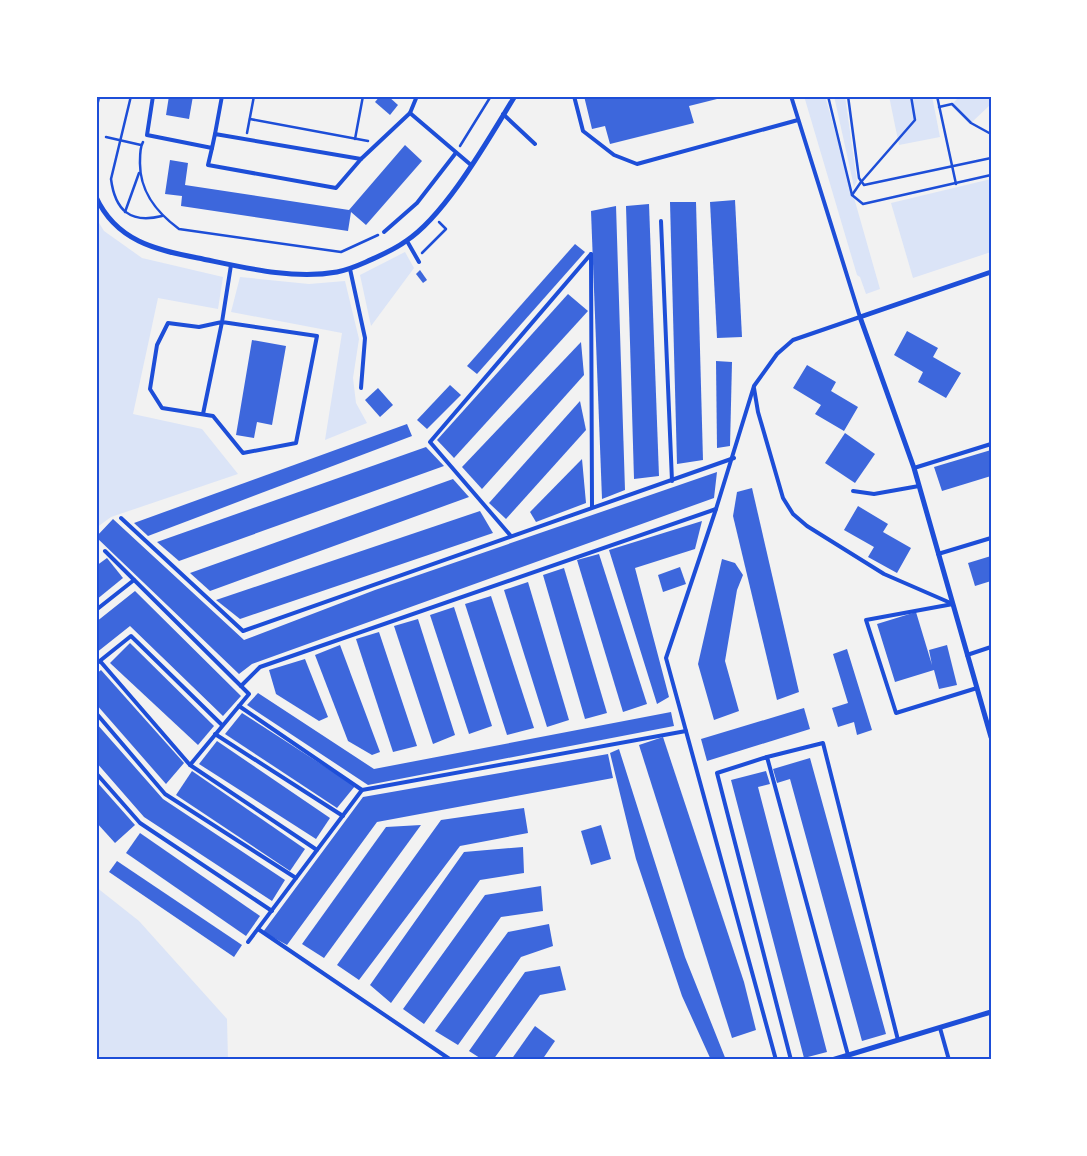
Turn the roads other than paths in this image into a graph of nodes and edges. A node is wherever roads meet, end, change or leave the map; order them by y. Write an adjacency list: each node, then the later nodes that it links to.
1 (98, 96): 8 (street)
2 (153, 96): 14 (lane)
3 (222, 96): 12 (lane)
4 (417, 96): 9 (lane)
5 (515, 96): 10 (street)
6 (574, 96): 11 (lane)
7 (791, 96): 11 (lane)
8 (96, 105)
9 (410, 113): 15 (lane); 16 (lane)
10 (503, 114): 13 (lane); 17 (street)
11 (798, 120): 26 (lane)
12 (214, 134): 14 (lane); 16 (lane)
13 (534, 144)
14 (212, 148): 16 (lane)
15 (455, 154): 17 (lane); 20 (lane)
16 (361, 159)
17 (471, 165): 21 (street)
18 (96, 197): 23 (street)
19 (661, 220): 34 (lane)
20 (384, 232)
21 (407, 241): 22 (lane); 24 (street)
22 (419, 262)
23 (231, 265): 24 (street); 27 (lane)
24 (350, 269): 29 (lane)
25 (991, 272): 26 (street)
26 (860, 317): 28 (lane); 33 (street)
27 (222, 322): 30 (lane); 30 (lane); 30 (lane)
28 (754, 386): 32 (lane); 45 (lane)
29 (362, 388)
30 (203, 414)
31 (991, 444): 33 (lane)
32 (734, 458): 34 (lane); 38 (lane)
33 (914, 468): 35 (street)
34 (672, 481): 37 (lane)
35 (919, 486): 36 (lane); 43 (street)
36 (853, 491)
37 (592, 507): 40 (lane); 40 (lane)
38 (716, 509): 50 (lane); 55 (lane)
39 (121, 518): 40 (lane)
40 (510, 535)
41 (991, 538): 43 (lane)
42 (105, 551): 44 (lane)
43 (938, 554): 45 (street)
44 (134, 580): 46 (lane); 50 (lane)
45 (953, 604): 48 (street); 51 (lane)
46 (96, 610)
47 (991, 647): 48 (lane)
48 (967, 654): 51 (street)
49 (98, 662): 54 (lane); 59 (lane)
50 (241, 686): 52 (lane)
51 (977, 688): 57 (street)
52 (239, 706): 54 (lane); 61 (lane)
53 (96, 713): 64 (lane)
54 (222, 725): 56 (lane)
55 (686, 731): 61 (lane); 73 (lane)
56 (215, 734): 59 (lane); 62 (lane)
57 (991, 737)
58 (767, 757): 70 (lane); 71 (lane); 74 (lane)
59 (190, 764): 63 (lane)
60 (96, 773): 65 (lane)
61 (362, 790): 62 (lane)
62 (343, 816): 63 (lane)
63 (317, 850): 64 (lane)
64 (296, 878): 65 (lane)
65 (272, 911): 66 (lane)
66 (258, 929): 67 (lane); 72 (lane)
67 (248, 942)
68 (991, 1012): 69 (street)
69 (940, 1028): 70 (street); 76 (lane)
70 (898, 1040): 71 (street)
71 (848, 1055): 75 (street)
72 (452, 1060)
73 (776, 1060)
74 (791, 1060)
75 (832, 1060)
76 (949, 1060)

